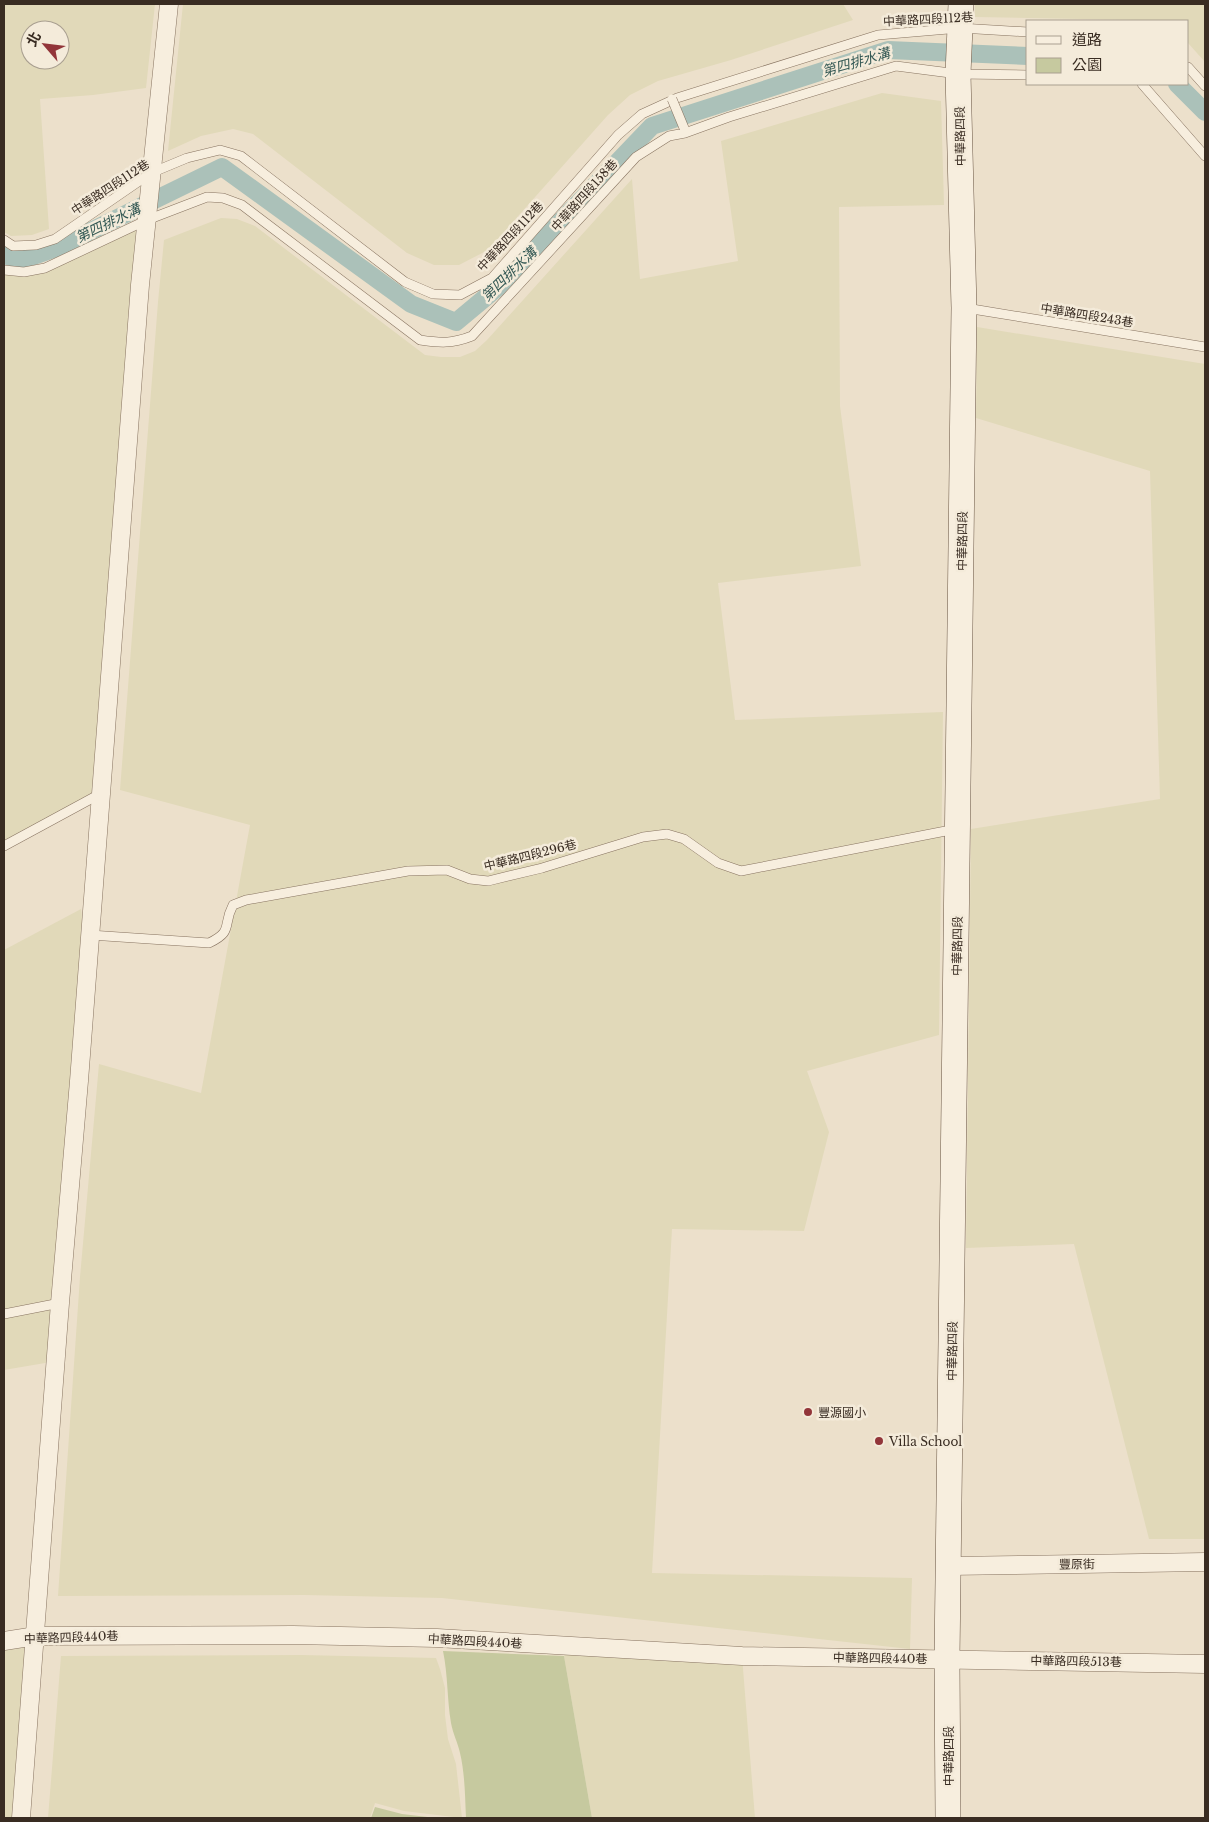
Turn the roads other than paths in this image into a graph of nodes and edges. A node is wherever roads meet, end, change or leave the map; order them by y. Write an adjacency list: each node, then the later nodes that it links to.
1 (169, 4): 12 (street)
2 (961, 16): 3 (lane, 中華路四段112巷); 5 (street, 中華路四段); 9 (lane, 中華路四段112巷)
3 (1026, 32)
4 (1189, 68): 8 (lane)
5 (958, 74): 6 (lane, 中華路四段158巷); 10 (lane, 中華路四段158巷); 16 (street, 中華路四段)
6 (1026, 75)
7 (1143, 85): 11 (lane)
8 (1205, 86)
9 (675, 98): 10 (lane, bridge); 12 (lane, 中華路四段112巷)
10 (684, 131): 13 (lane, 中華路四段158巷)
11 (1205, 156)
12 (150, 180): 13 (street); 14 (lane, 中華路四段112巷)
13 (147, 215): 15 (lane, 中華路四段158巷); 18 (street)
14 (4, 240)
15 (4, 270)
16 (964, 308): 17 (lane, 中華路四段243巷); 19 (street, 中華路四段)
17 (1205, 347)
18 (101, 794): 20 (lane); 21 (street)
19 (959, 828): 21 (lane, 中華路四段296巷); 25 (street, 中華路四段)
20 (4, 846)
21 (90, 935): 22 (street)
22 (60, 1303): 23 (lane); 26 (street)
23 (4, 1314)
24 (1205, 1562): 25 (street, 豐原街)
25 (949, 1566): 28 (street, 中華路四段)
26 (36, 1636): 27 (street, 中華路四段440巷); 28 (street, 中華路四段440巷); 30 (street)
27 (4, 1641)
28 (947, 1659): 29 (street, 中華路四段513巷); 31 (street, 中華路四段)
29 (1205, 1664)
30 (21, 1818)
31 (948, 1818)

